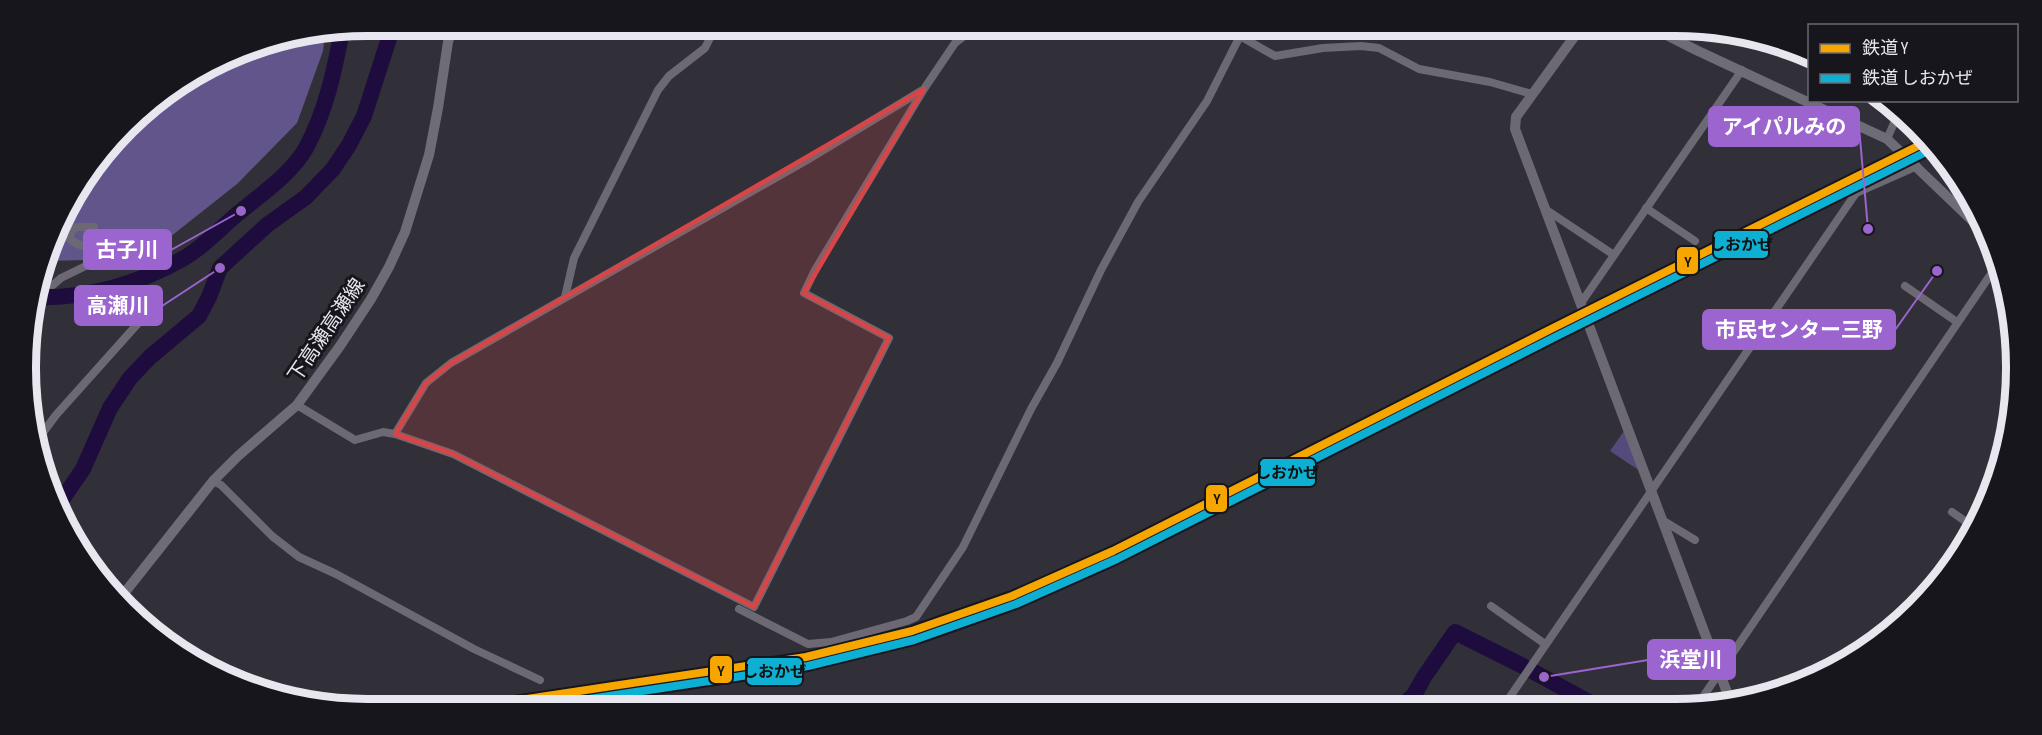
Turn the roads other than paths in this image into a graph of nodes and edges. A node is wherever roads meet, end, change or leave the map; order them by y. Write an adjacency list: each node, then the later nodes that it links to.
1 (450, 36): 29 (main road, 下高瀬高瀬線)
2 (711, 36): 25 (street)
3 (964, 36): 9 (street)
4 (1237, 36): 40 (street)
5 (1249, 36): 10 (street)
6 (1575, 36): 10 (street)
7 (1669, 36): 8 (main road)
8 (1742, 70): 11 (main road); 16 (street)
9 (924, 89): 25 (street); 31 (street)
10 (1532, 94): 17 (street)
11 (1808, 101)
12 (1809, 102): 14 (main road)
13 (1895, 120): 14 (street)
14 (1887, 139): 15 (main road)
15 (1917, 166): 18 (main road); 33 (street)
16 (1646, 208): 20 (street); 21 (street)
17 (1545, 209): 21 (street); 27 (street)
18 (1971, 219)
19 (94, 227): 23 (street)
20 (1695, 241)
21 (1614, 255): 27 (street)
22 (1992, 272): 28 (street)
23 (46, 284)
24 (1905, 286): 28 (street)
25 (565, 297): 31 (street)
26 (153, 303): 30 (street)
27 (1581, 303): 33 (street)
28 (1957, 322): 42 (street)
29 (297, 405): 31 (street); 32 (main road, 下高瀬高瀬線)
30 (42, 433)
31 (395, 434)
32 (213, 481): 38 (main road, 下高瀬高瀬線); 43 (street)
33 (1652, 490): 35 (street); 41 (street)
34 (1952, 512): 36 (street)
35 (1662, 520): 37 (street); 42 (street)
36 (1967, 523)
37 (1695, 540)
38 (124, 593)
39 (1491, 606): 41 (street)
40 (739, 609)
41 (1545, 644): 46 (street)
42 (1719, 673): 44 (street); 45 (street)
43 (540, 681)
44 (1728, 695)
45 (1702, 697)
46 (1508, 699)

